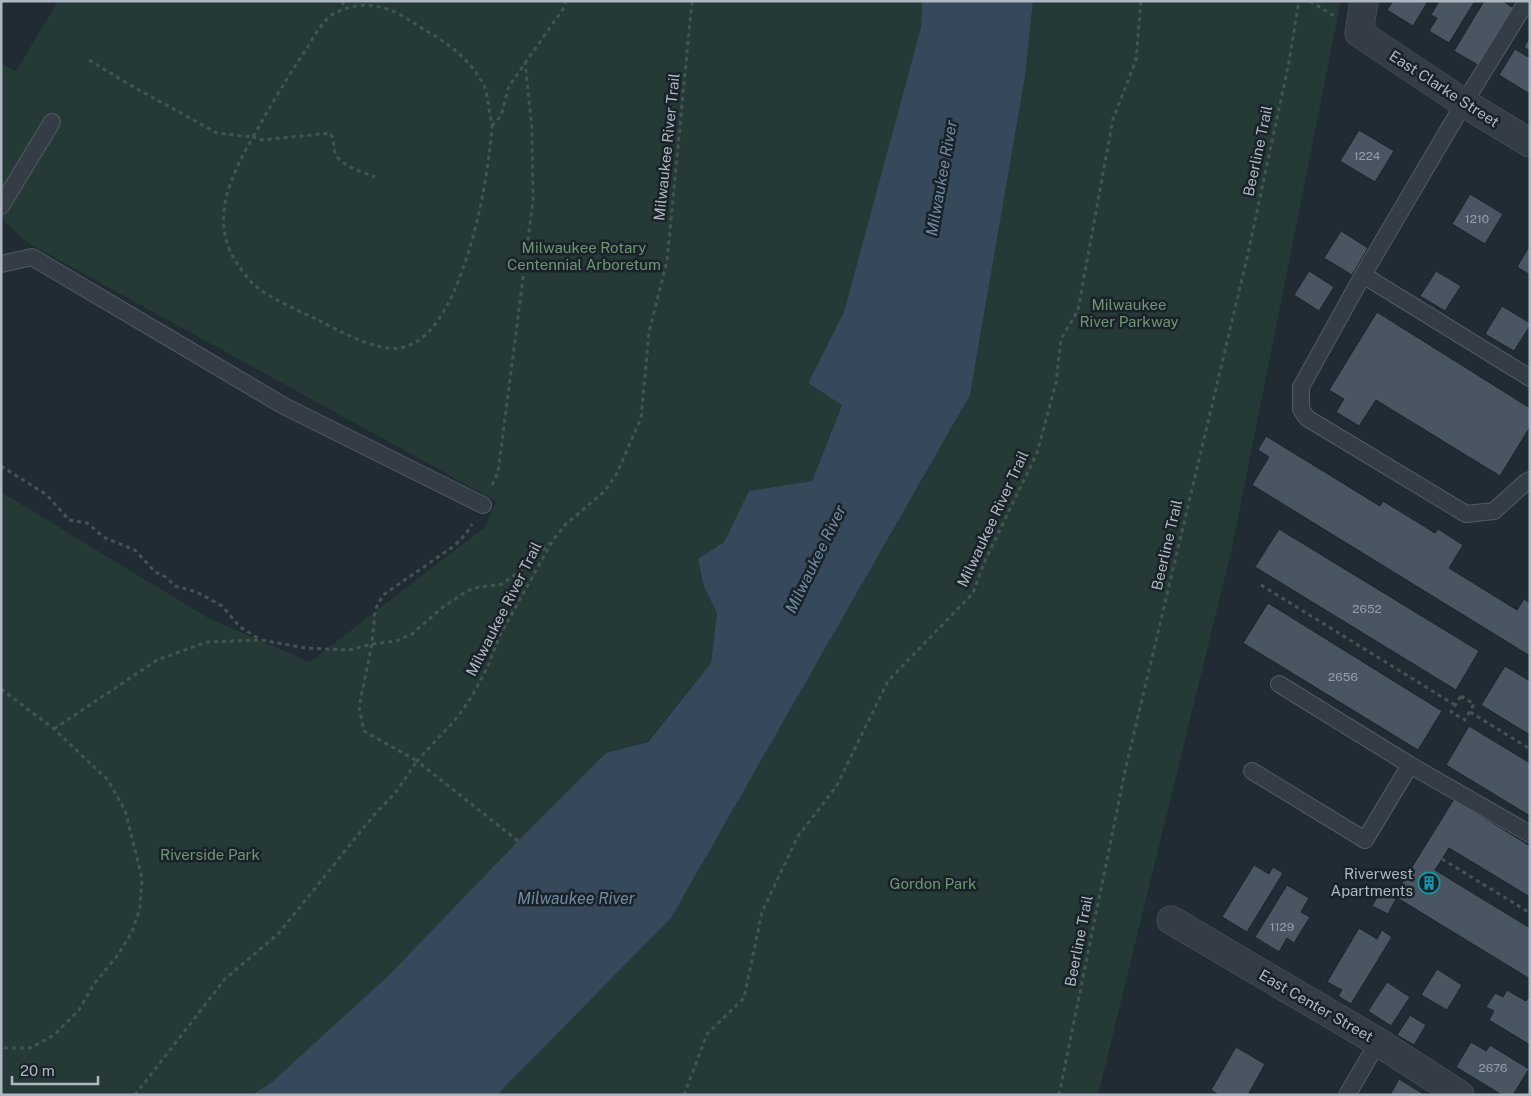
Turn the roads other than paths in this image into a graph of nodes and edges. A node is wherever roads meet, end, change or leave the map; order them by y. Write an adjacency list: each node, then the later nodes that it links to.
1 (1364, 1): 3 (street, East Clarke Street)
2 (1527, 1): 3 (lane)
3 (1464, 103): 5 (street, East Clarke Street); 8 (lane)
4 (52, 122): 6 (lane)
5 (1530, 143)
6 (1, 206)
7 (1, 264): 11 (lane)
8 (1363, 275): 9 (lane); 10 (lane)
9 (1530, 378)
10 (1530, 480)
11 (483, 505)
12 (1279, 684): 13 (lane)
13 (1410, 764): 14 (lane); 15 (lane)
14 (1252, 771)
15 (1530, 834)
16 (1171, 920): 17 (street, East Center Street)
17 (1378, 1042): 18 (lane); 19 (street, East Center Street)
18 (1347, 1095)
19 (1460, 1095)

